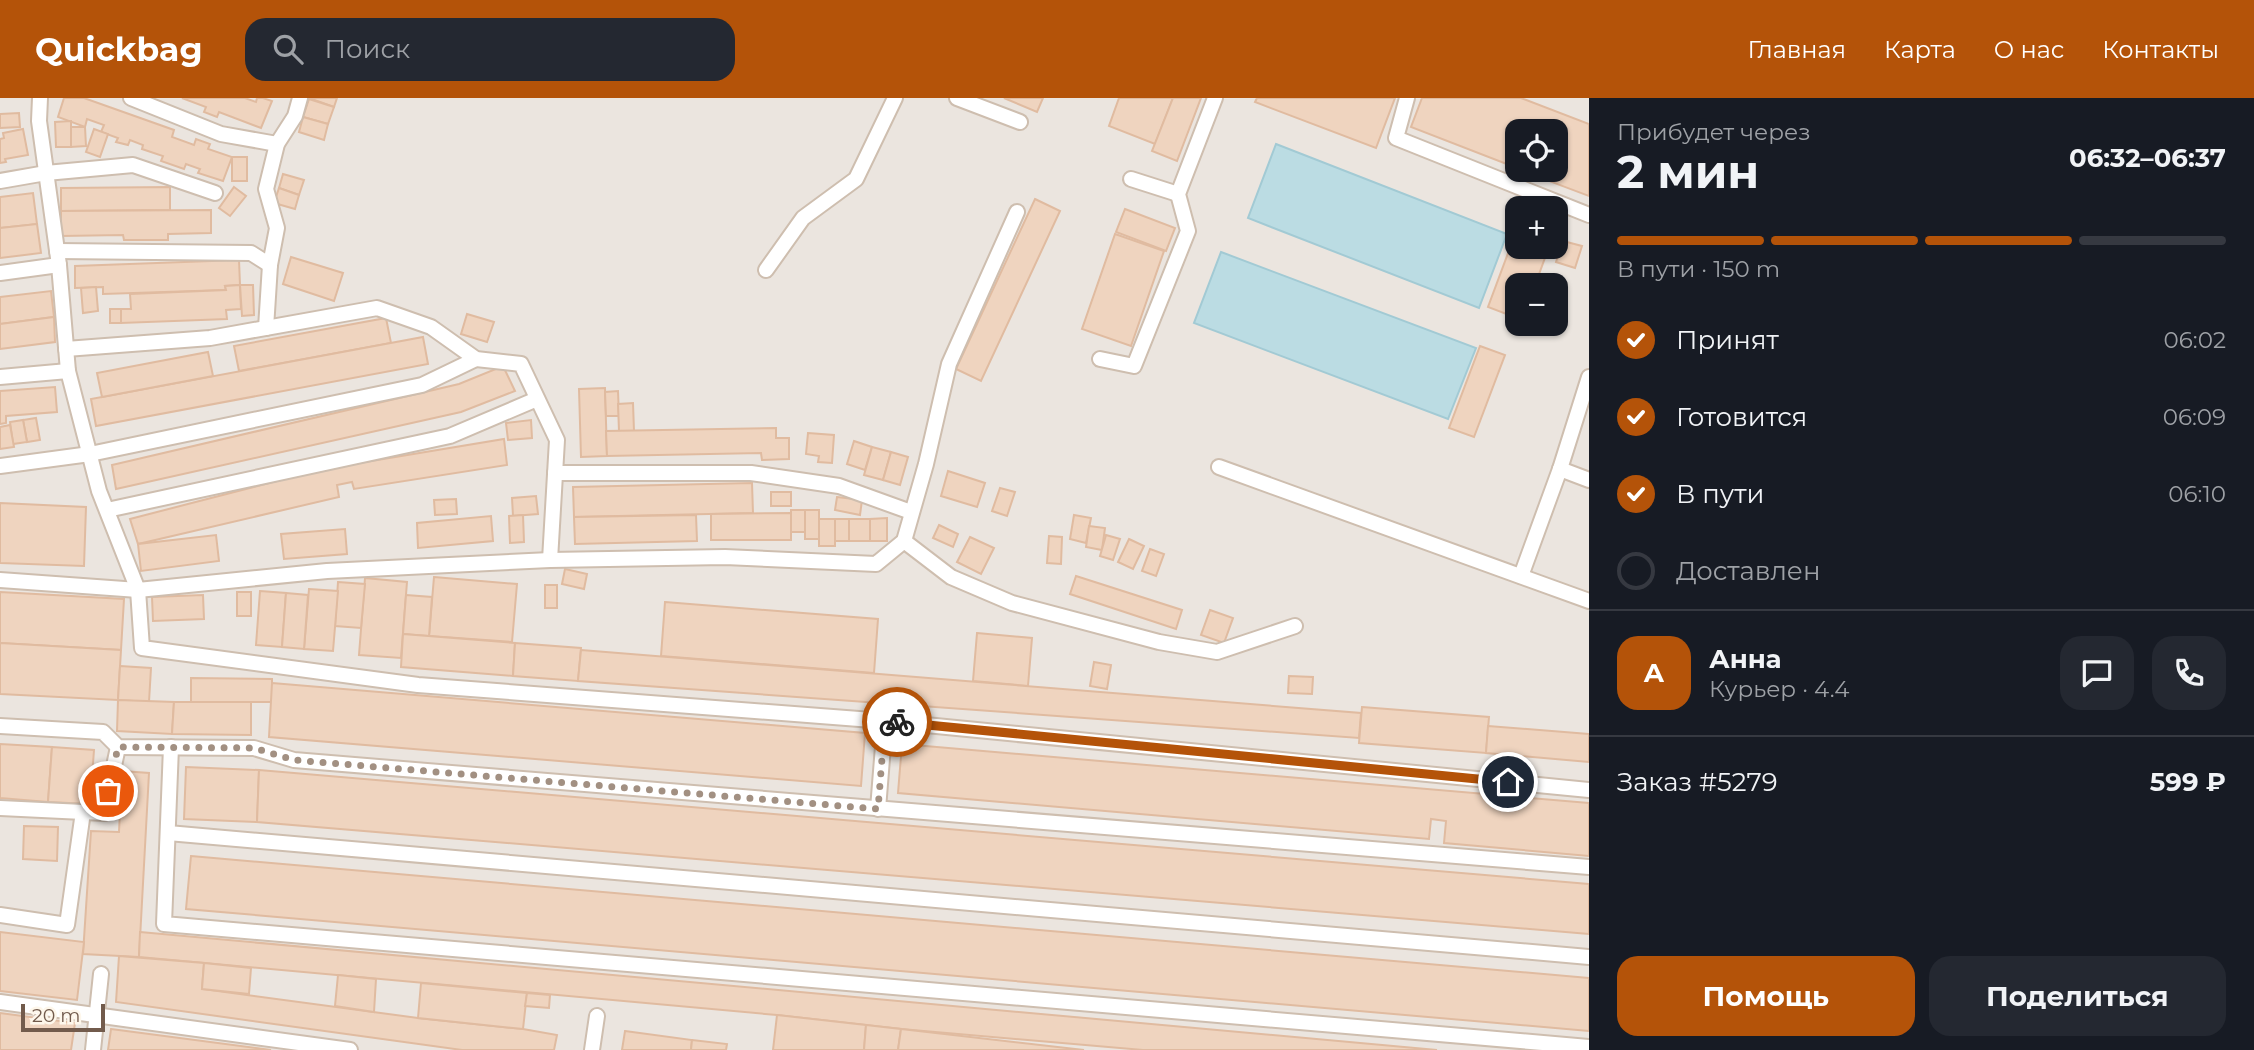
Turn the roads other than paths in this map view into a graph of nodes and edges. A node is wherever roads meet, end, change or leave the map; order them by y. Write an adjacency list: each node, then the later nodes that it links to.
1 (40, 98): 11 (lane)
2 (131, 98): 10 (lane)
3 (300, 98): 10 (lane)
4 (895, 98): 20 (lane)
5 (957, 98): 8 (lane)
6 (1215, 98): 15 (lane)
7 (1407, 98): 17 (lane)
8 (976, 101): 9 (lane)
9 (1020, 122)
10 (277, 144): 19 (lane)
11 (46, 173): 13 (lane); 14 (lane); 18 (lane)
12 (1131, 179): 15 (lane)
13 (0, 181)
14 (215, 193)
15 (1178, 194): 25 (lane)
16 (1017, 212): 37 (lane)
17 (1589, 215)
18 (58, 258): 19 (lane); 21 (lane); 23 (lane)
19 (270, 265): 22 (lane)
20 (766, 270)
21 (0, 273)
22 (266, 328): 23 (lane); 24 (lane)
23 (66, 349): 26 (lane)
24 (476, 359): 29 (lane); 30 (lane)
25 (1100, 359)
26 (68, 371): 27 (lane); 30 (lane)
27 (0, 377)
28 (1589, 377): 33 (lane)
29 (537, 399): 34 (lane); 36 (lane)
30 (90, 454): 31 (lane); 36 (lane)
31 (0, 466)
32 (1219, 467): 40 (lane)
33 (1560, 469): 35 (lane); 40 (lane)
34 (555, 473): 37 (lane); 39 (lane)
35 (1589, 480)
36 (107, 510): 42 (lane)
37 (911, 512): 38 (lane)
38 (904, 541): 39 (lane); 44 (lane)
39 (550, 560): 42 (lane)
40 (1521, 576): 43 (lane)
41 (0, 580): 42 (lane)
42 (138, 590): 45 (lane)
43 (1589, 601)
44 (1295, 626)
45 (885, 721): 49 (lane); 51 (lane)
46 (0, 726): 47 (lane)
47 (118, 747): 48 (lane); 52 (lane)
48 (171, 747): 51 (lane); 53 (lane)
49 (1589, 790)
50 (0, 808): 52 (lane)
51 (878, 809): 54 (lane)
52 (83, 812): 55 (lane)
53 (168, 833): 56 (lane); 61 (lane)
54 (1589, 867)
55 (0, 915)
56 (1589, 957)
57 (101, 974): 59 (lane)
58 (0, 1002): 59 (lane)
59 (97, 1016): 62 (lane); 63 (lane)
60 (597, 1016): 64 (lane)
61 (1589, 1047)
62 (93, 1050)
63 (350, 1050)
64 (592, 1050)

